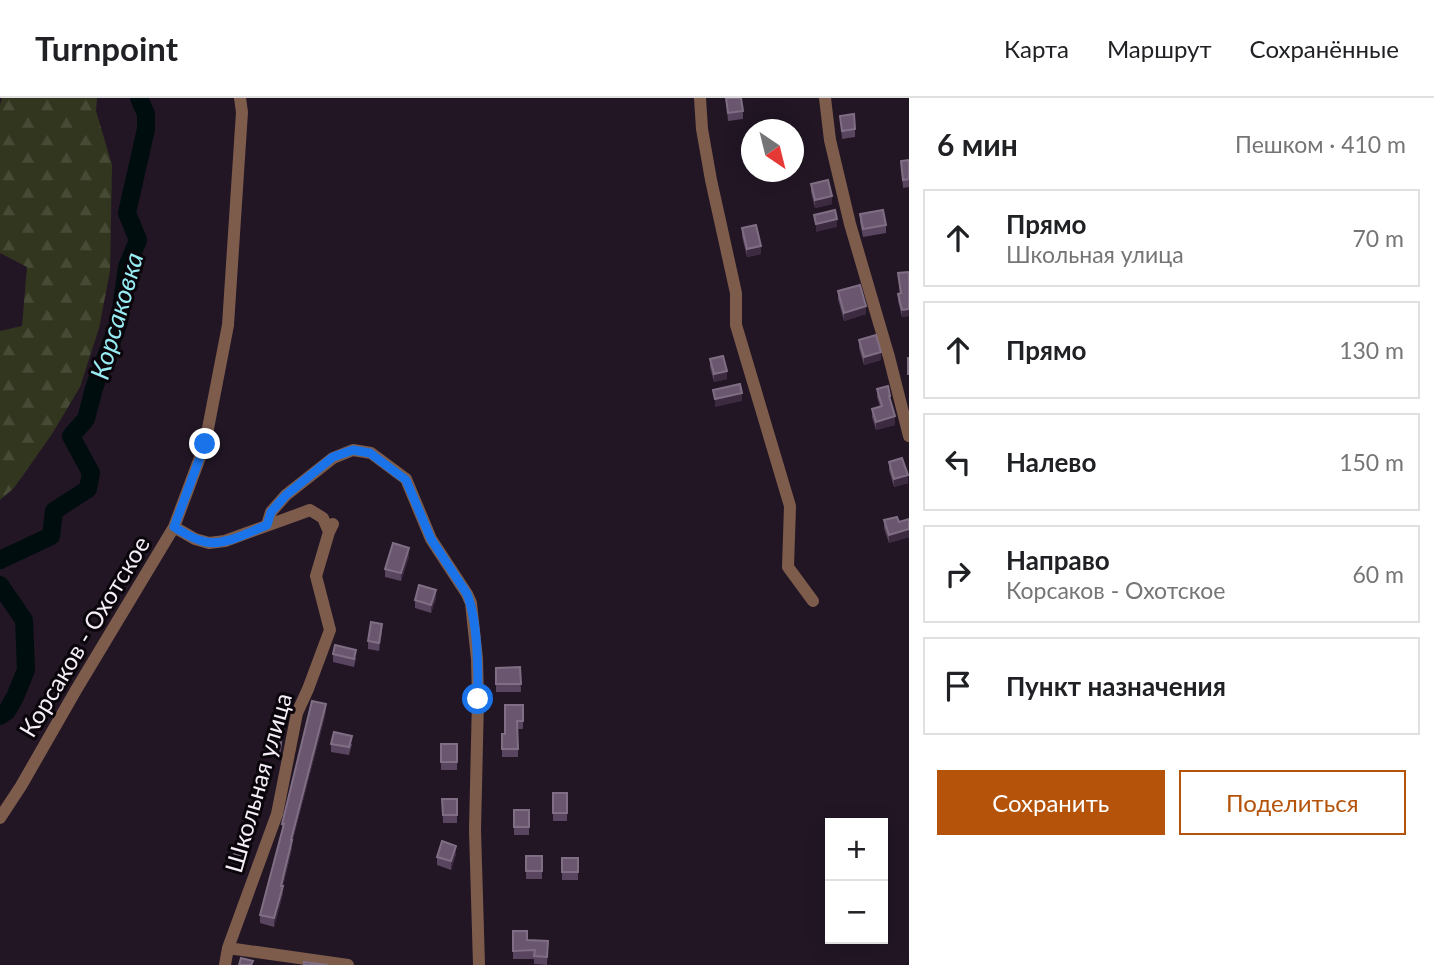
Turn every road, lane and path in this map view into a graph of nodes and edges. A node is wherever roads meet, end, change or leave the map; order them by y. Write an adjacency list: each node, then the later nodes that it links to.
1 (240, 98): 6 (street, Корсаков - Охотское)
2 (700, 98): 7 (street)
3 (825, 98): 4 (street)
4 (909, 436)
5 (267, 525): 6 (street); 9 (street, Школьная улица); 12 (street)
6 (174, 527): 8 (street, Корсаков - Охотское)
7 (813, 601)
8 (0, 818)
9 (228, 948): 10 (street, Школьная улица); 11 (street)
10 (225, 965)
11 (348, 965)
12 (479, 965)

